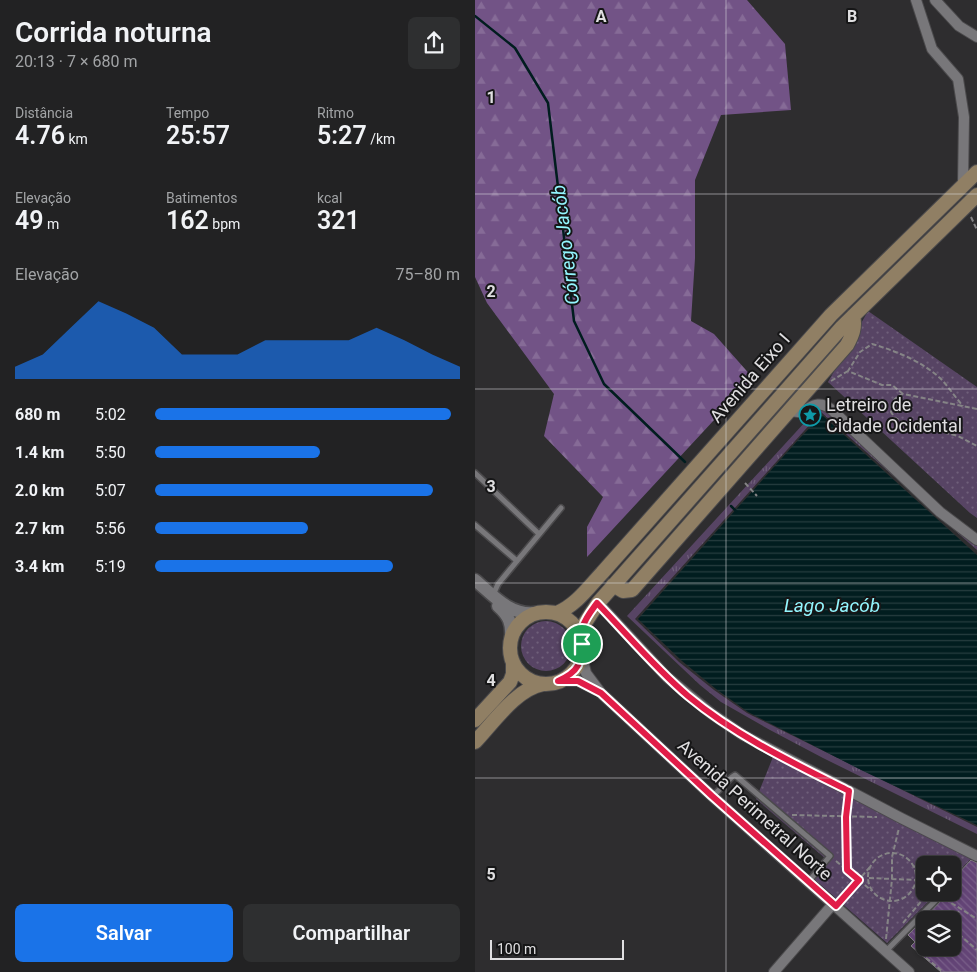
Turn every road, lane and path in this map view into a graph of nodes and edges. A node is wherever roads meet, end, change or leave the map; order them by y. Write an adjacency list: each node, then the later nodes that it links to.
1 (916, 0): 5 (street)
2 (935, 0): 3 (street)
3 (977, 37)
4 (977, 172): 5 (main road, Avenida Eixo I)
5 (963, 185): 30 (main road, Avenida Eixo I)
6 (977, 195): 7 (main road, Avenida Eixo I)
7 (965, 206): 8 (path); 9 (main road, Avenida Eixo I)
8 (977, 230)
9 (853, 316): 15 (main road); 26 (main road, Avenida Eixo I)
10 (848, 371): 11 (path); 12 (path); 13 (path)
11 (829, 382)
12 (903, 394): 13 (path); 16 (path)
13 (963, 406): 14 (path)
14 (977, 409)
15 (791, 410): 23 (street); 26 (main road)
16 (977, 446)
17 (475, 473): 22 (lane)
18 (745, 483): 19 (path)
19 (757, 496)
20 (561, 508): 22 (lane)
21 (475, 525): 24 (lane)
22 (539, 534): 24 (lane)
23 (977, 540)
24 (517, 561): 27 (lane)
25 (475, 581): 27 (street)
26 (613, 585): 28 (main road, Avenida Eixo I)
27 (493, 598): 29 (street); 31 (street)
28 (597, 603): 32 (main road, Avenida Eixo I); 39 (street)
29 (534, 613): 30 (main road); 31 (main road)
30 (557, 613): 32 (main road)
31 (511, 638): 33 (main road)
32 (582, 648): 34 (main road); 36 (street, Avenida Perimetral Norte)
33 (513, 662): 35 (main road); 37 (main road)
34 (558, 681): 35 (main road); 36 (street, Avenida Perimetral Norte)
35 (543, 684): 38 (main road)
36 (601, 693): 40 (street, Avenida Perimetral Norte)
37 (475, 720)
38 (475, 742)
39 (849, 791): 42 (path); 43 (street)
40 (712, 796): 41 (lane); 54 (street, Avenida Perimetral Norte)
41 (782, 815): 42 (path); 45 (lane)
42 (846, 817): 43 (path); 49 (path)
43 (899, 817): 44 (path); 46 (street)
44 (894, 853): 47 (path); 48 (path); 51 (path)
45 (830, 856): 49 (path); 54 (lane)
46 (977, 856)
47 (872, 865): 50 (path); 52 (path)
48 (914, 866): 53 (path)
49 (847, 870): 52 (path)
50 (869, 878): 51 (path); 55 (path)
51 (892, 878): 53 (path); 56 (path)
52 (859, 880): 55 (path); 60 (path)
53 (916, 880): 56 (path)
54 (809, 881): 60 (street, Avenida Perimetral Norte)
55 (878, 896): 56 (path)
56 (889, 901): 65 (path)
57 (921, 901): 63 (path)
58 (935, 901): 67 (lane)
59 (948, 901): 61 (path)
60 (834, 905): 67 (street, Avenida Perimetral Norte); 69 (street)
61 (961, 909): 62 (path)
62 (977, 919)
63 (900, 926)
64 (961, 936): 66 (path)
65 (886, 939)
66 (977, 950)
67 (885, 951): 70 (street, Avenida Perimetral Norte)
68 (924, 956): 71 (path)
69 (774, 972)
70 (909, 972)
71 (943, 972)

